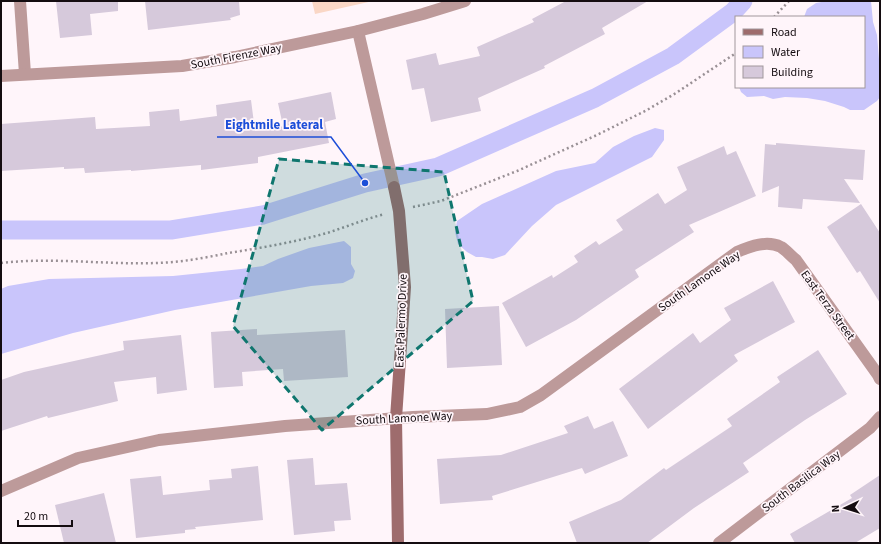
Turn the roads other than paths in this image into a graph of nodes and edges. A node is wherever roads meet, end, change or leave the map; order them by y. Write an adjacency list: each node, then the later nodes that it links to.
1 (20, 1): 4 (street)
2 (465, 1): 3 (street, South Firenze Way)
3 (358, 31): 4 (street, South Firenze Way); 9 (street, East Palermo Drive)
4 (25, 74): 5 (street, South Firenze Way)
5 (1, 76)
6 (765, 244): 7 (street, East Terza Street); 9 (street, South Lamone Way)
7 (880, 379)
8 (880, 417): 12 (street, South Basilica Way)
9 (396, 418): 10 (street, South Lamone Way); 11 (street, East Palermo Drive)
10 (1, 491)
11 (398, 543)
12 (719, 543)

